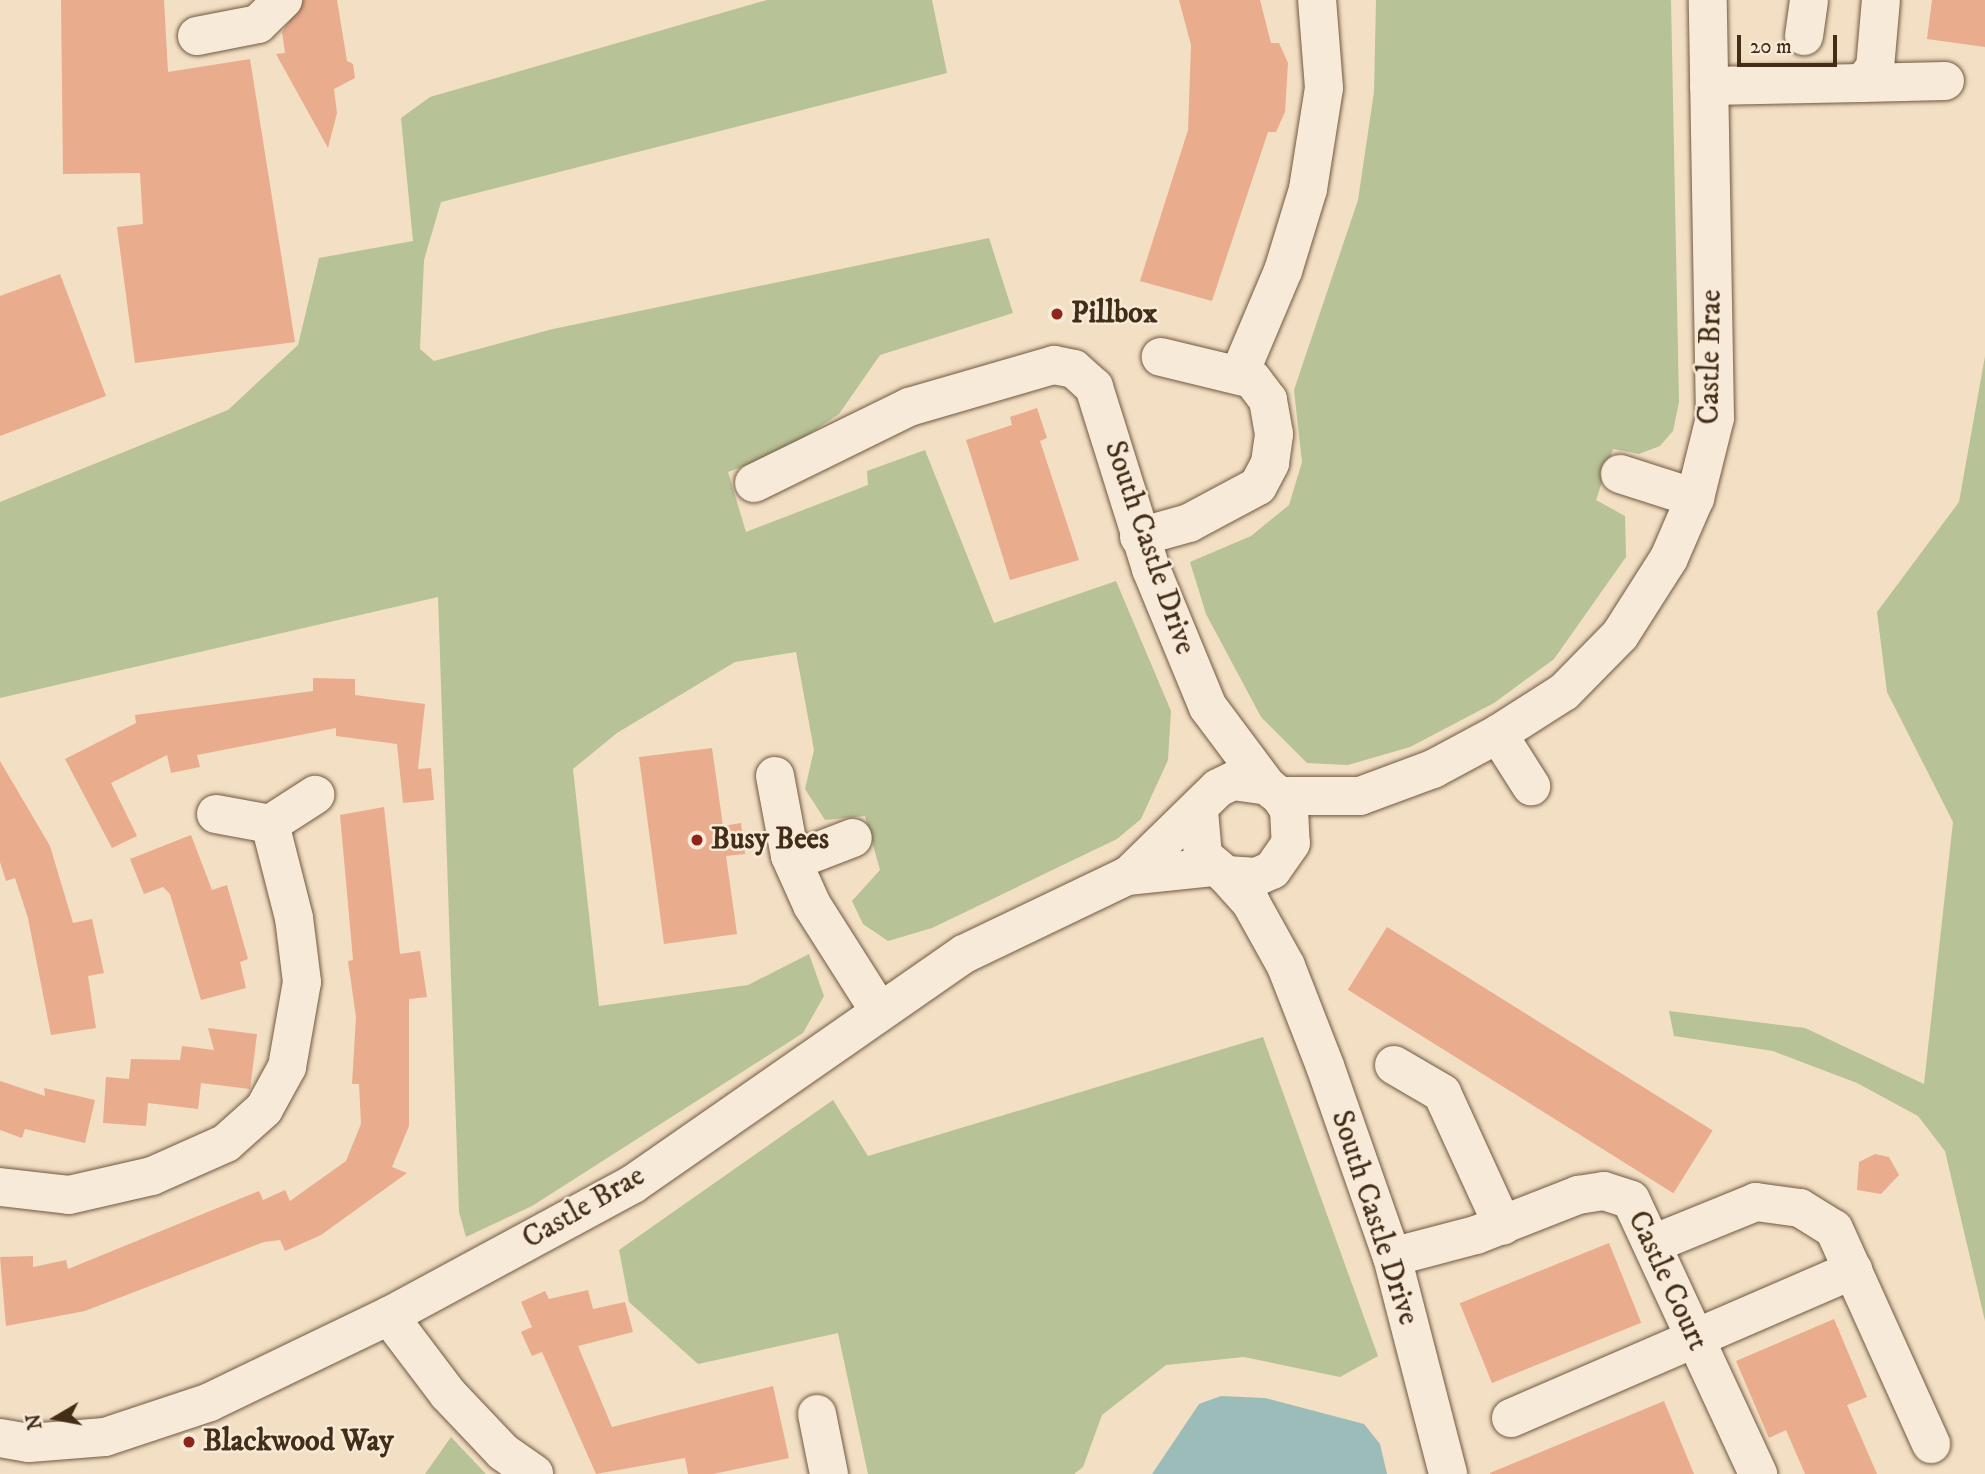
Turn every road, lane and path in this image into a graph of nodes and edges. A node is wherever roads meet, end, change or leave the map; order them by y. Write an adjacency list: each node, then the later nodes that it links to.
1 (283, 0): 5 (street)
2 (1317, 0): 10 (street)
3 (1708, 0): 8 (street, Castle Brae)
4 (1881, 0): 7 (street)
5 (197, 36)
6 (1945, 81): 7 (street)
7 (1862, 83): 8 (street)
8 (1709, 86): 13 (street, Castle Brae)
9 (1161, 357): 10 (street)
10 (1239, 375): 14 (street)
11 (1620, 474): 13 (street)
12 (754, 483): 14 (street, South Castle Drive)
13 (1695, 498): 16 (street, Castle Brae)
14 (1139, 537): 15 (street, South Castle Drive)
15 (1209, 707): 19 (street, South Castle Drive); 22 (street, South Castle Drive)
16 (1498, 734): 18 (street); 21 (street, Castle Brae)
17 (775, 776): 27 (street)
18 (1531, 786)
19 (1273, 791): 21 (street, Castle Brae); 22 (street, Castle Brae); 26 (street)
20 (315, 795): 24 (street)
21 (1360, 796): 26 (street, Castle Brae)
22 (1203, 805): 28 (street); 29 (street, Castle Brae)
23 (216, 814): 24 (street)
24 (270, 824): 33 (street)
25 (853, 838): 27 (street)
26 (1282, 858): 28 (street, Castle Brae); 30 (street, South Castle Drive)
27 (793, 861): 31 (street)
28 (1220, 871): 29 (street, Castle Brae); 30 (street, South Castle Drive)
29 (1127, 876): 31 (street, Castle Brae)
30 (1286, 967): 36 (street, South Castle Drive)
31 (878, 1009): 38 (street, Castle Brae)
32 (1394, 1065): 34 (street)
33 (0, 1187)
34 (1503, 1226): 35 (street, Castle Court); 36 (street, Castle Court)
35 (1655, 1243): 37 (street); 39 (street, Castle Court)
36 (1392, 1257): 46 (street, South Castle Drive)
37 (1853, 1270): 39 (street); 42 (street)
38 (389, 1316): 43 (street, Castle Brae); 44 (street)
39 (1693, 1338): 41 (street); 47 (street, Castle Court)
40 (817, 1414): 45 (street)
41 (1511, 1418)
42 (1931, 1444)
43 (19, 1452)
44 (534, 1474)
45 (830, 1474)
46 (1448, 1474)
47 (1758, 1474)

